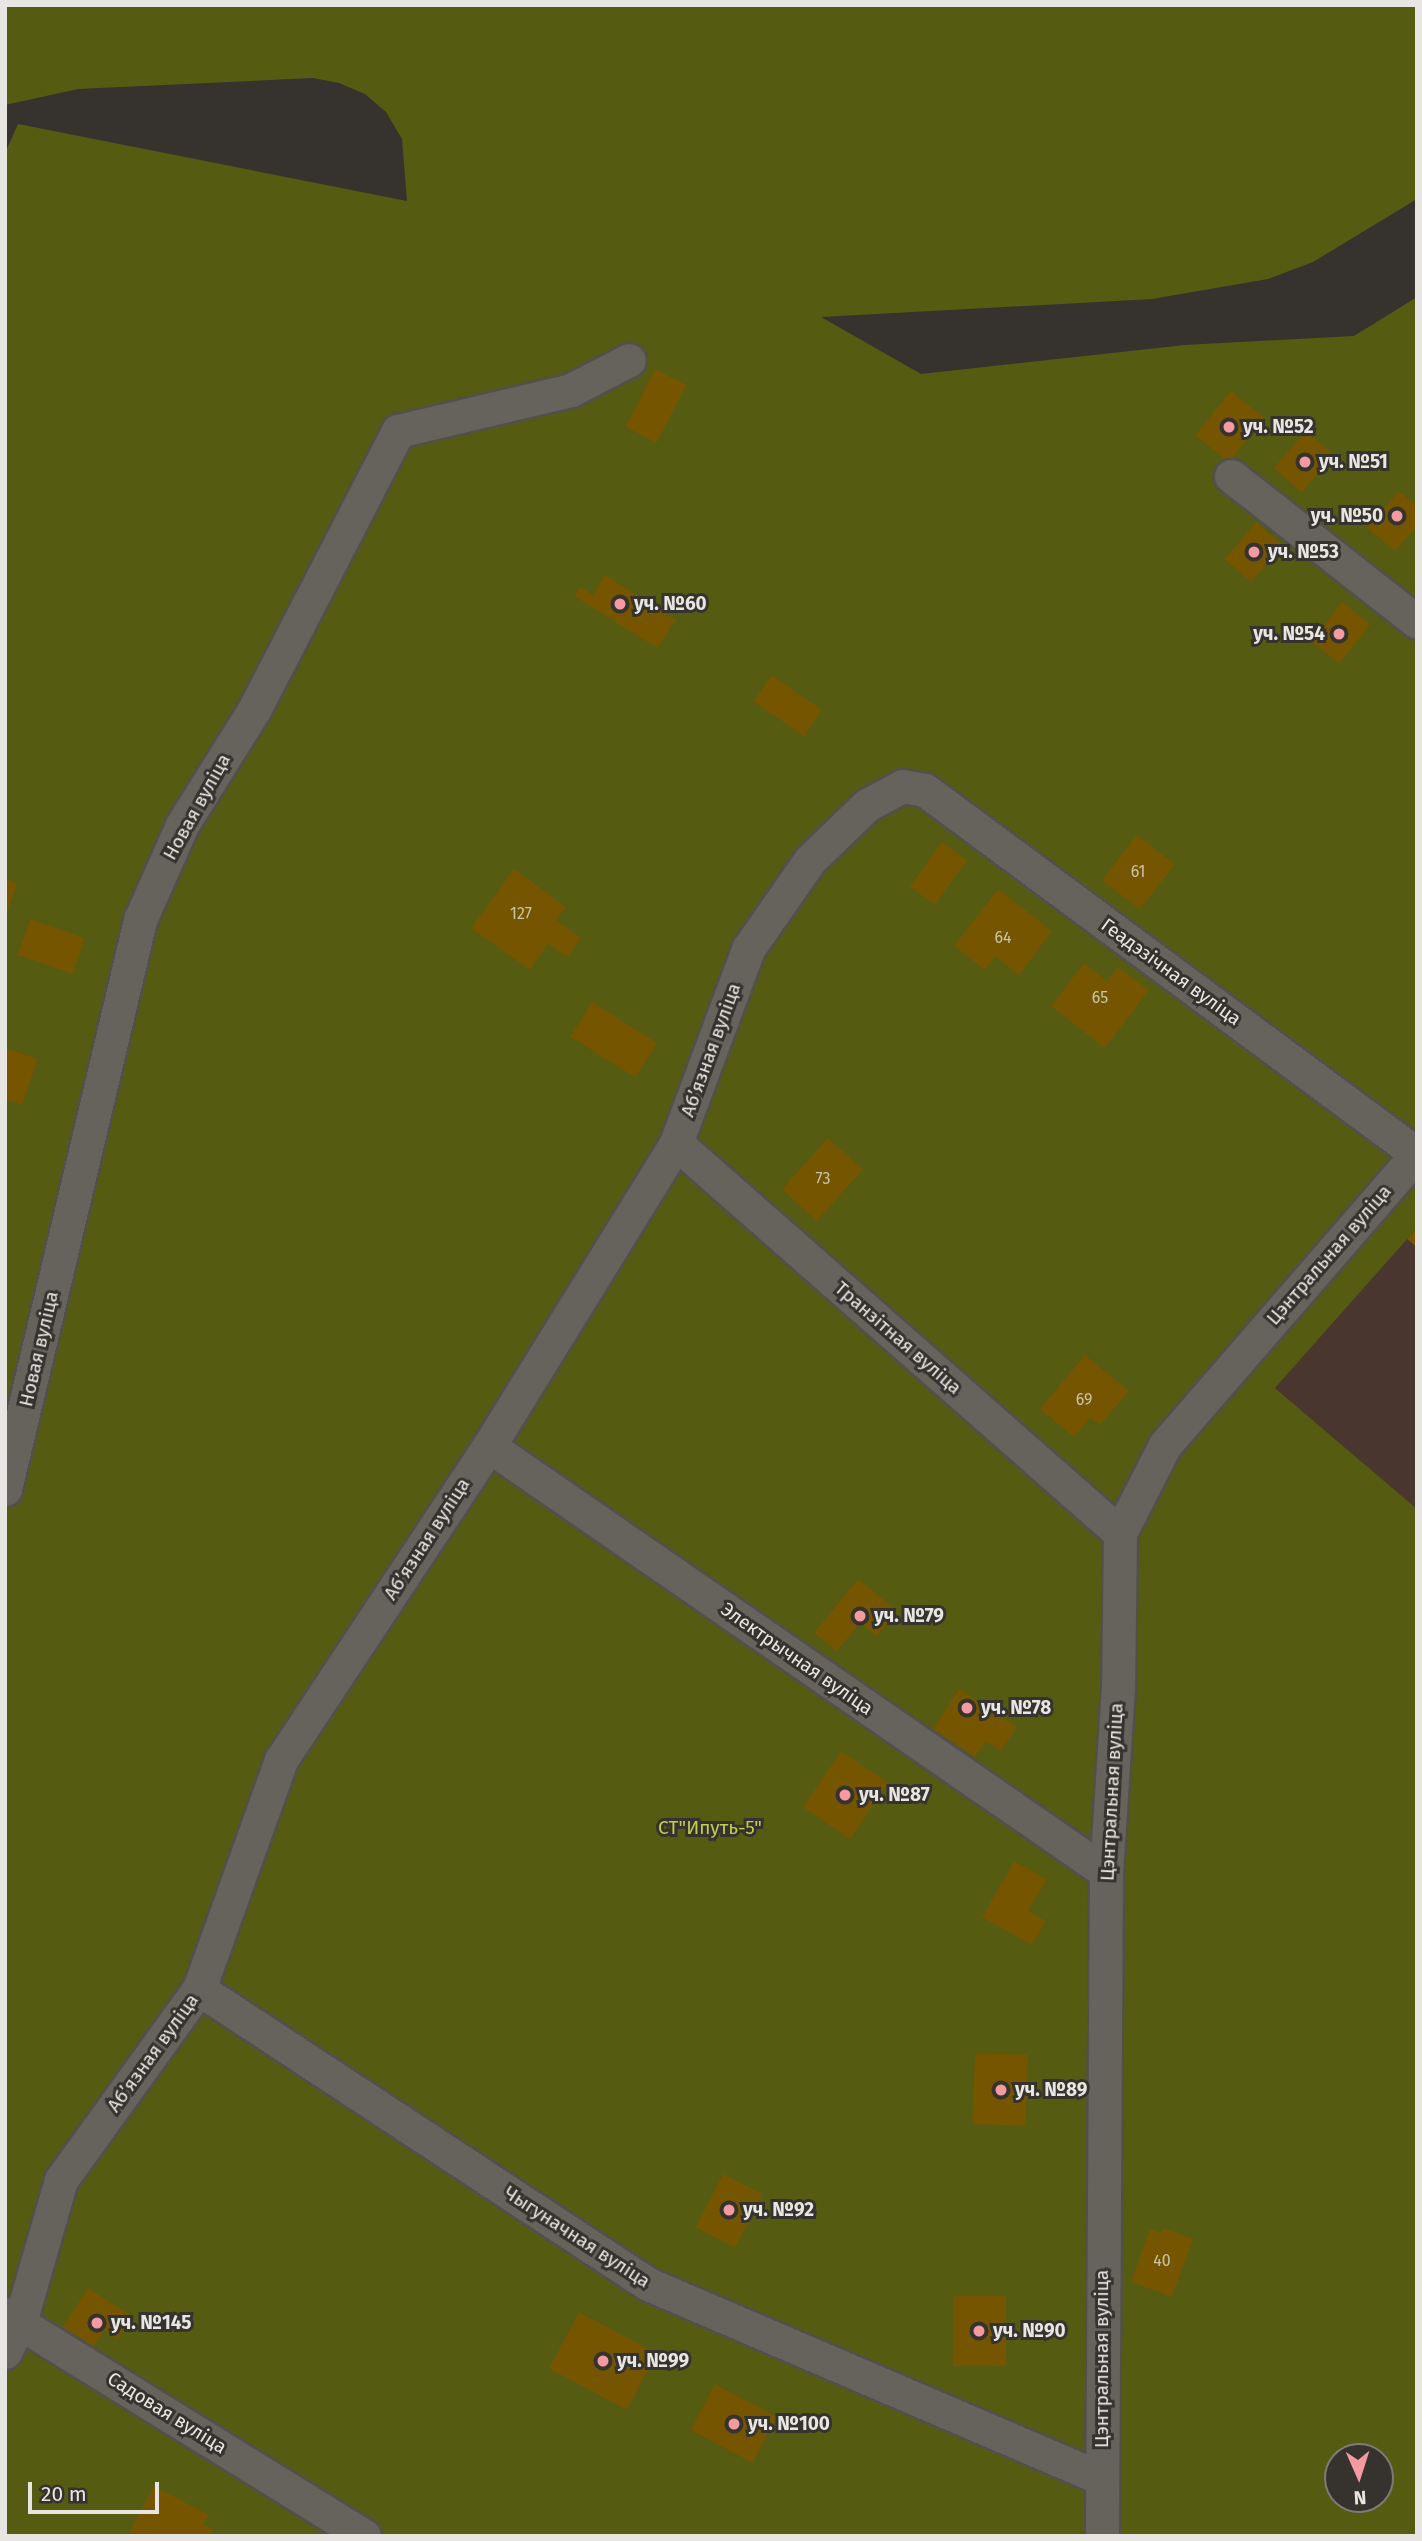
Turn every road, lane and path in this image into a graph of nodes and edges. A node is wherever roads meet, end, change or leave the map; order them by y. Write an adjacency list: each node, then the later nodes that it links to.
1 (629, 360): 8 (street, Новая вуліца)
2 (1231, 476): 3 (street)
3 (1417, 622)
4 (925, 790): 5 (street, Абʼязная вуліца); 6 (street, Геадэзічная вуліца)
5 (676, 1143): 7 (street, Абʼязная вуліца); 9 (street, Транзітная вуліца)
6 (1417, 1154): 9 (street, Цэнтральная вуліца)
7 (489, 1446): 10 (street, Электрычная вуліца); 11 (street, Абʼязная вуліца)
8 (5, 1489)
9 (1120, 1533): 10 (street, Цэнтральная вуліца)
10 (1106, 1872): 14 (street, Цэнтральная вуліца)
11 (199, 1989): 12 (street, Абʼязная вуліца); 14 (street, Чыгуначная вуліца)
12 (13, 2318): 13 (street, Абʼязная вуліца); 15 (street, Садовая вуліца)
13 (5, 2352)
14 (1101, 2478): 16 (street, Цэнтральная вуліца)
15 (364, 2536)
16 (1102, 2536)

